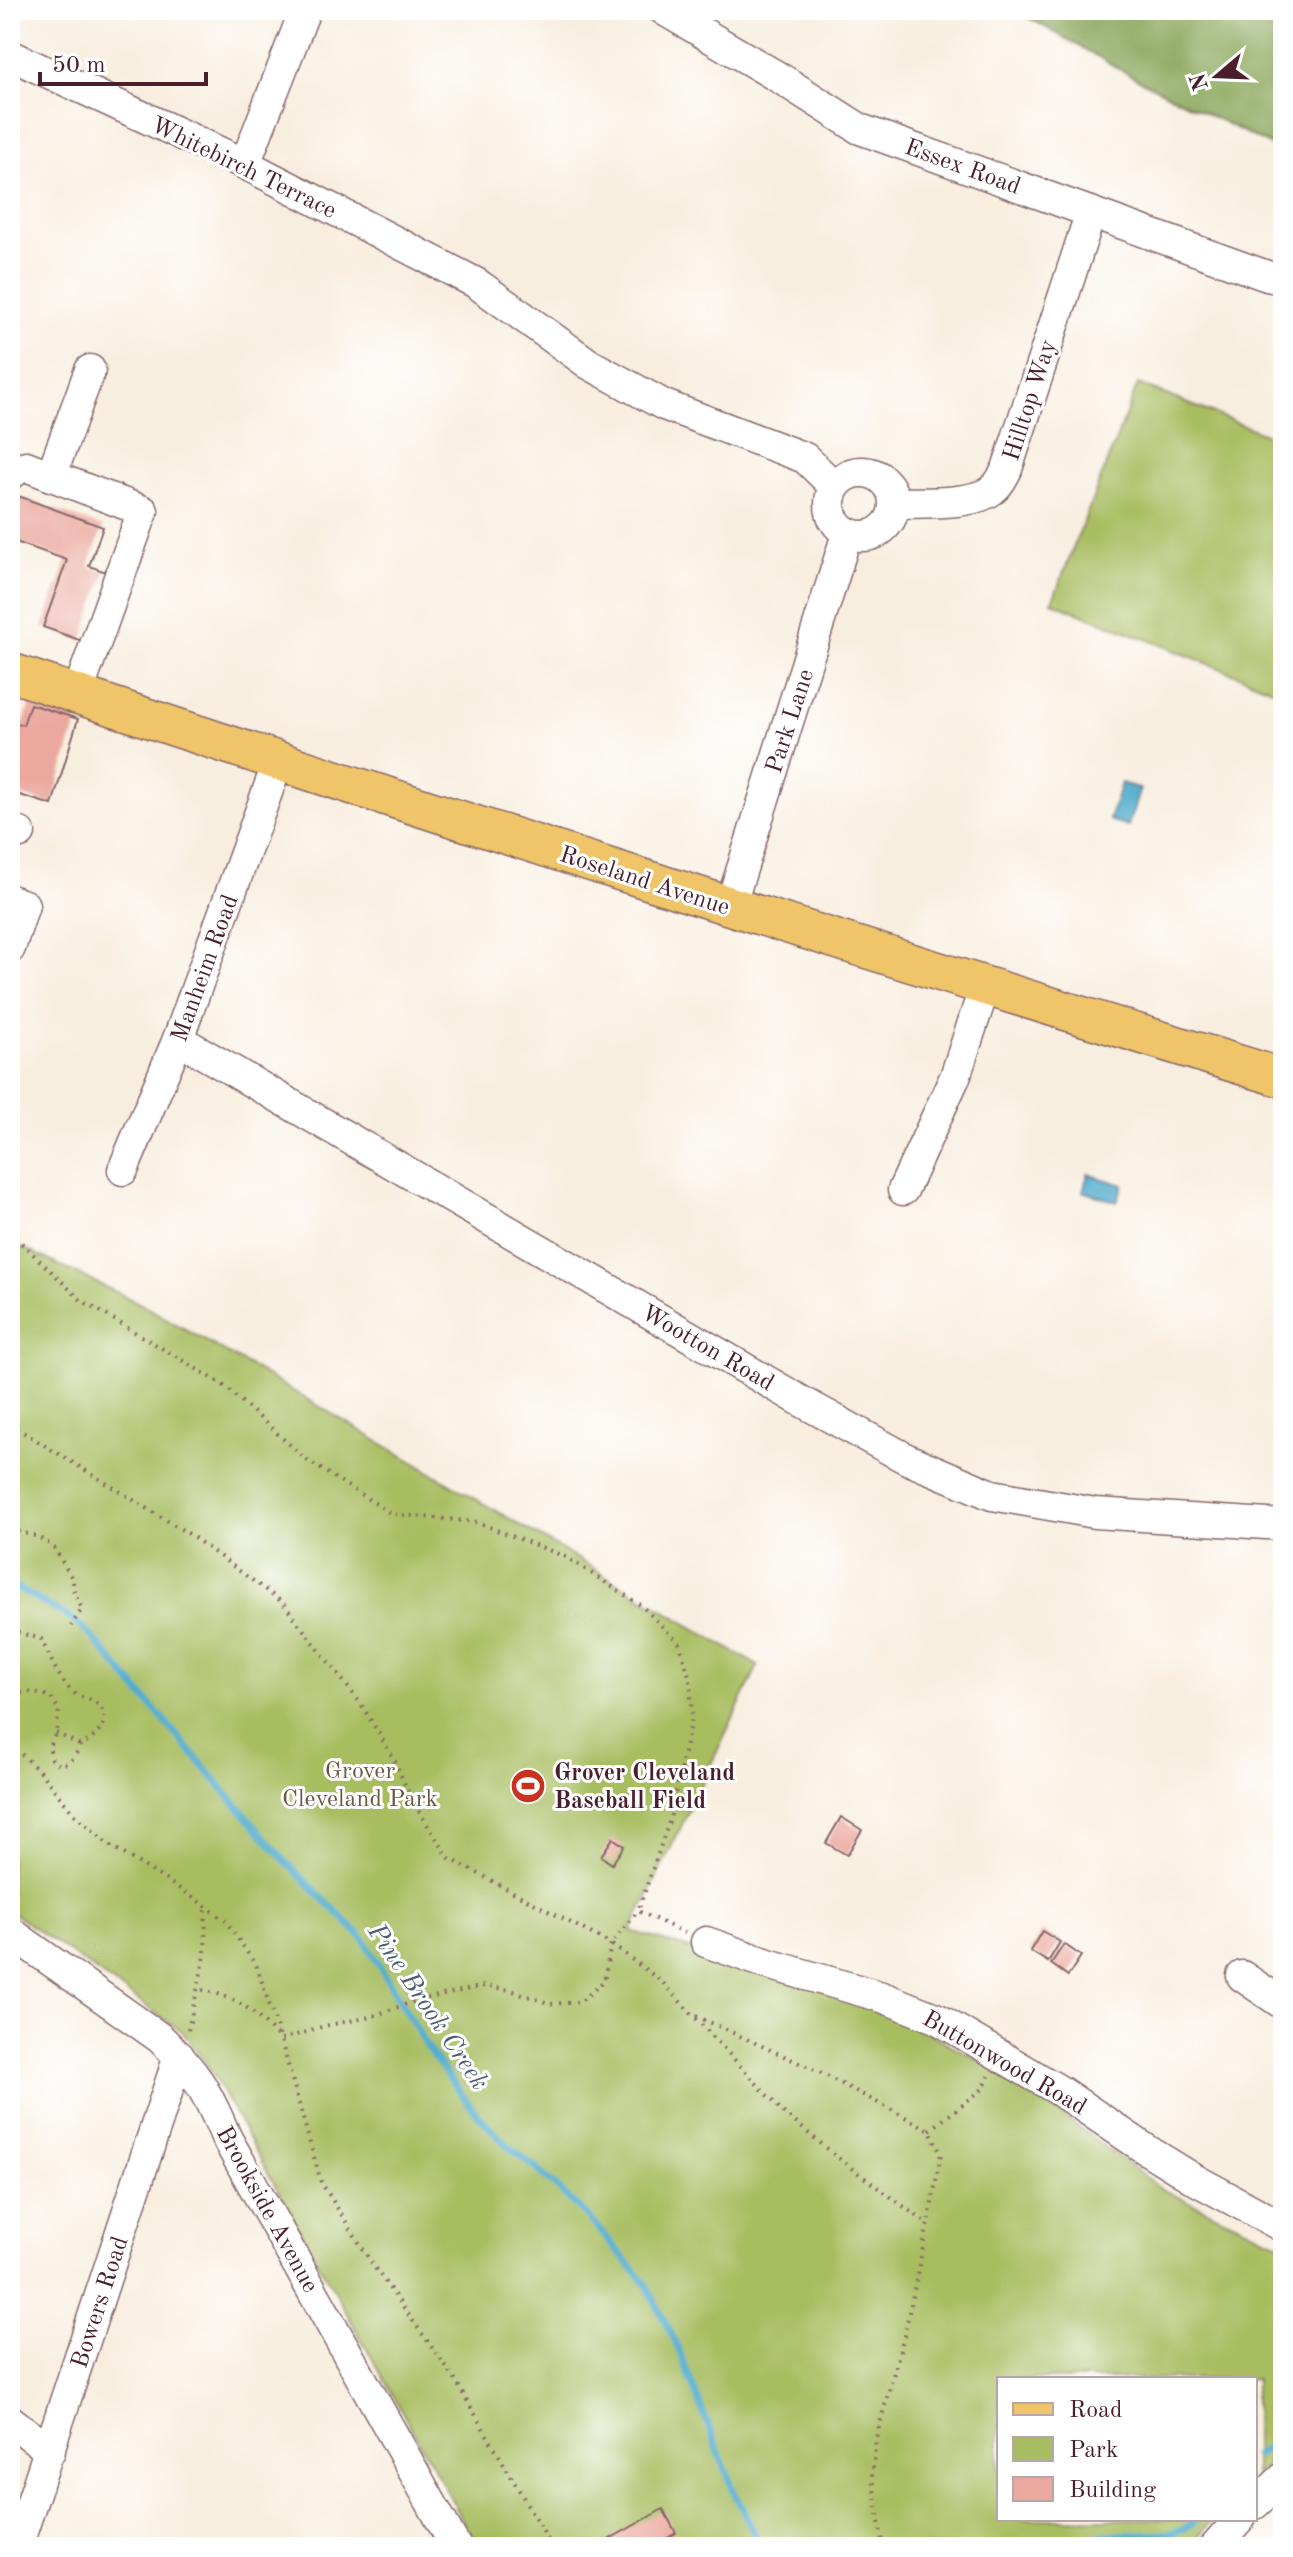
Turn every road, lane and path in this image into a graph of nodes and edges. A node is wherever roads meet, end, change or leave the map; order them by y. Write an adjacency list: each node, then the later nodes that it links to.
1 (305, 10): 4 (street)
2 (664, 10): 5 (street, Essex Road)
3 (10, 55): 4 (street, Whitebirch Terrace)
4 (245, 164): 10 (street, Whitebirch Terrace)
5 (1091, 212): 6 (street, Essex Road); 11 (street, Hilltop Way)
6 (1283, 279)
7 (90, 370): 9 (street)
8 (10, 475): 9 (street)
9 (51, 476): 14 (street)
10 (834, 486): 11 (street); 12 (street)
11 (895, 503): 12 (street)
12 (847, 534): 17 (street, Park Lane)
13 (10, 672): 14 (main road, Roseland Avenue)
14 (77, 695): 15 (main road, Roseland Avenue)
15 (278, 762): 17 (main road, Roseland Avenue); 20 (street, Manheim Road)
16 (10, 900): 18 (street)
17 (730, 907): 19 (main road, Roseland Avenue)
18 (10, 948)
19 (985, 986): 21 (main road, Roseland Avenue); 23 (street)
20 (178, 1039): 22 (street, Manheim Road); 26 (street, Wootton Road)
21 (1283, 1078)
22 (123, 1170)
23 (903, 1190)
24 (10, 1232): 35 (path)
25 (10, 1424): 38 (path)
26 (1283, 1525)
27 (10, 1529): 28 (path)
28 (71, 1626)
29 (10, 1630): 33 (path)
30 (10, 1694): 31 (path)
31 (56, 1733): 33 (path); 33 (path)
32 (10, 1743): 34 (path)
33 (80, 1745)
34 (206, 1906): 40 (path); 43 (path)
35 (638, 1911): 37 (path); 38 (path)
36 (10, 1932): 44 (street, Brookside Avenue)
37 (706, 1942): 45 (street, Buttonwood Road)
38 (611, 1944): 42 (path); 43 (path)
39 (1242, 1976): 41 (street)
40 (198, 1989): 43 (path); 44 (path)
41 (1283, 2004)
42 (694, 2015): 46 (path); 47 (path)
43 (281, 2040): 56 (path)
44 (183, 2044): 50 (street, Bowers Road); 55 (street, Brookside Avenue)
45 (1000, 2054): 46 (path); 48 (street, Buttonwood Road)
46 (930, 2130): 47 (path)
47 (928, 2224): 58 (path)
48 (1283, 2227)
49 (10, 2420): 50 (street)
50 (50, 2451): 54 (street, Bowers Road)
51 (1283, 2478): 52 (street)
52 (1257, 2502)
53 (1238, 2521): 59 (street)
54 (17, 2547)
55 (456, 2547)
56 (552, 2547): 57 (path)
57 (565, 2547)
58 (883, 2547)
59 (1215, 2547)

